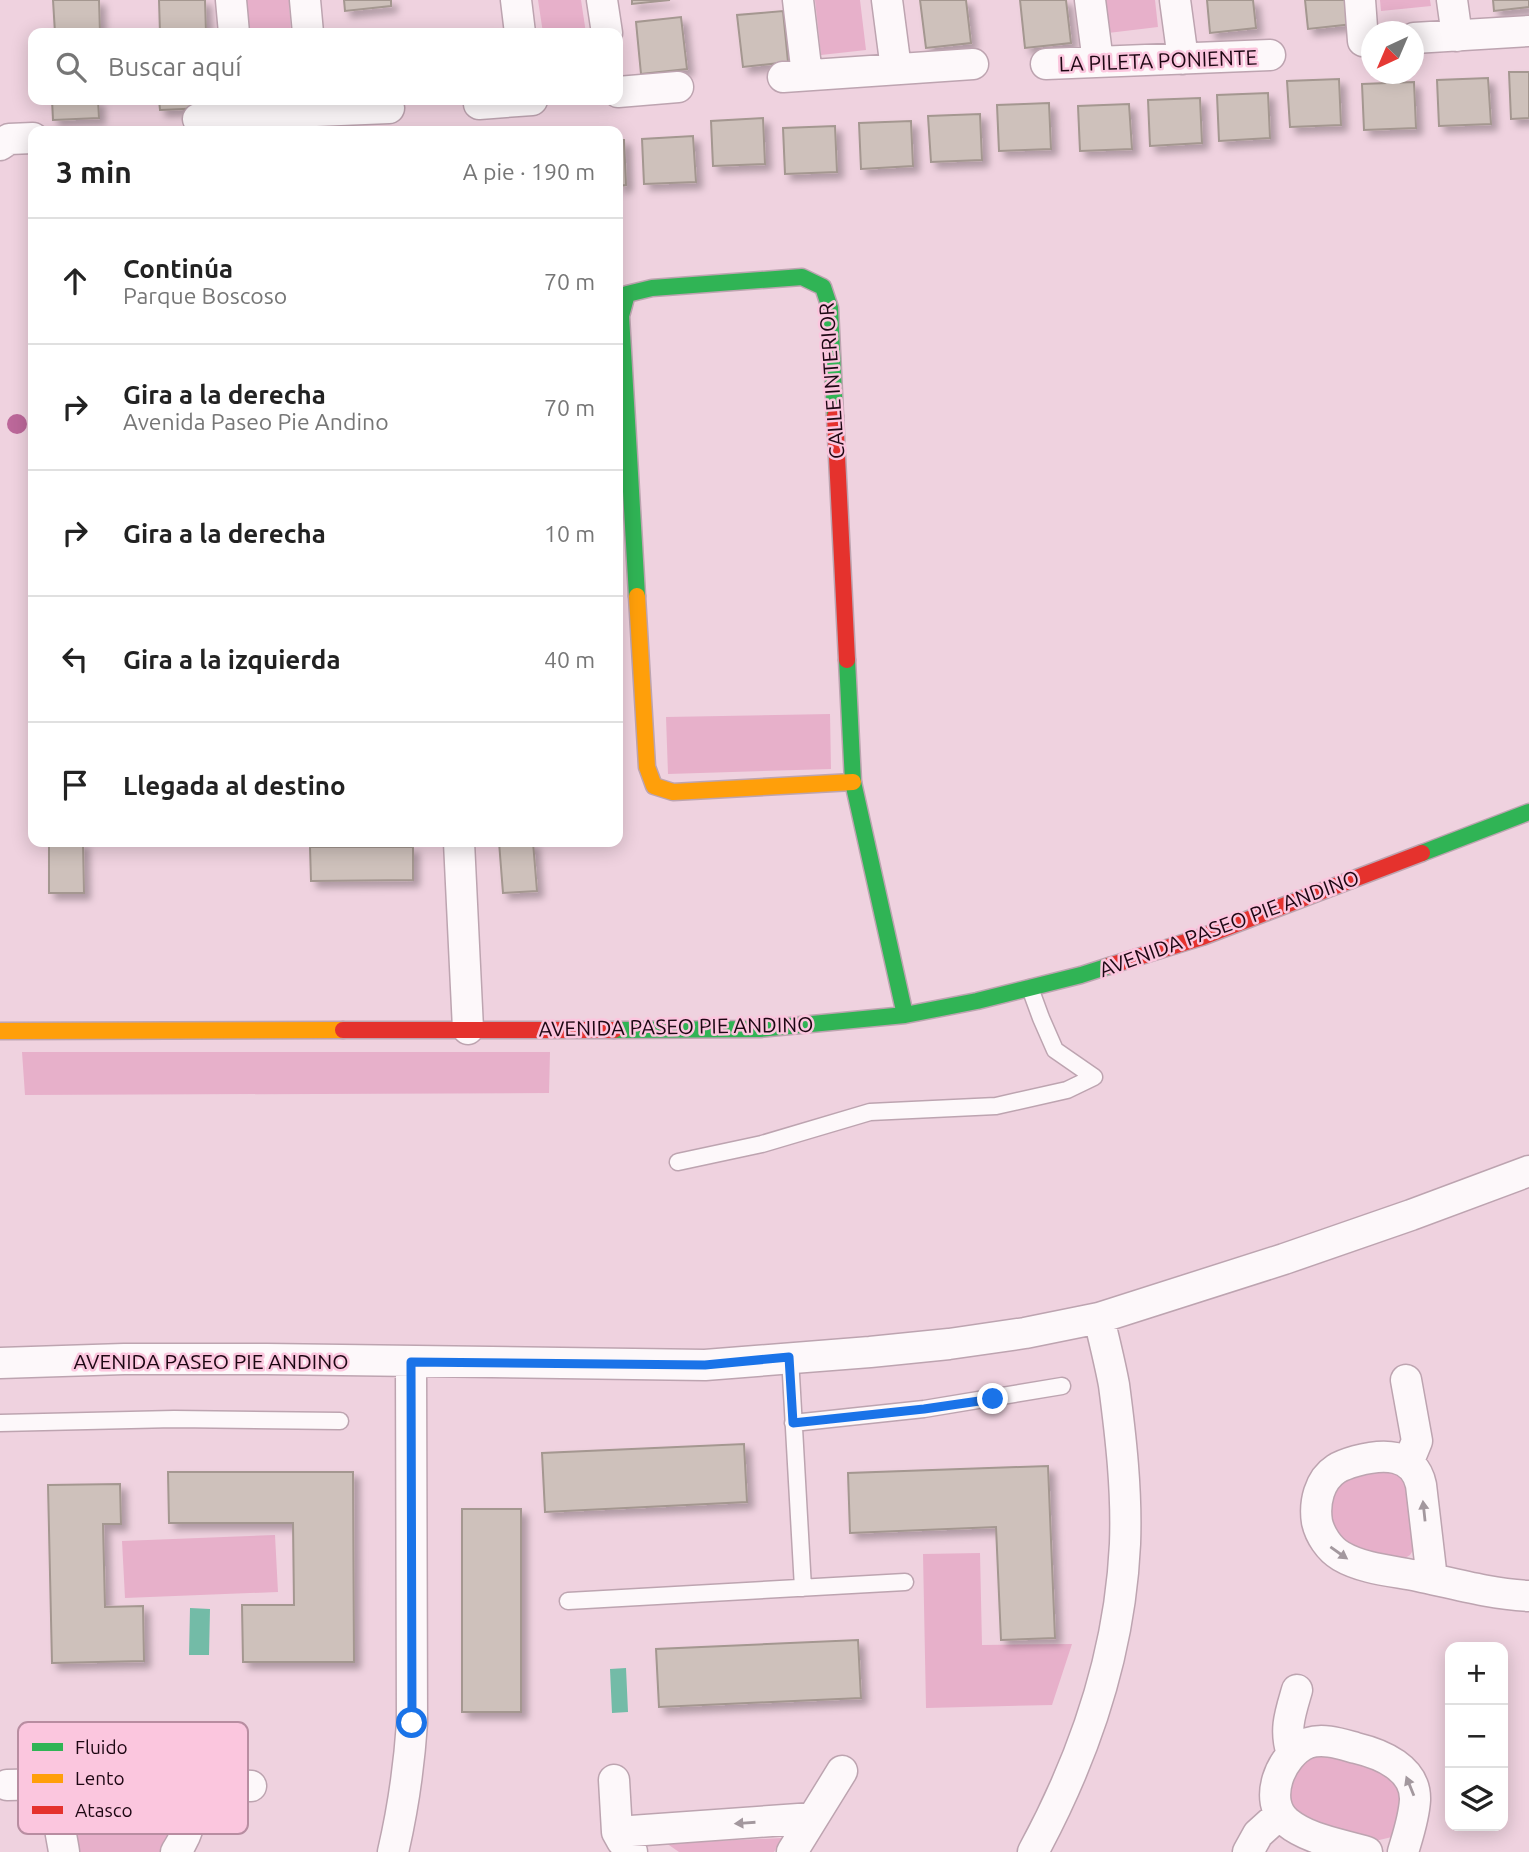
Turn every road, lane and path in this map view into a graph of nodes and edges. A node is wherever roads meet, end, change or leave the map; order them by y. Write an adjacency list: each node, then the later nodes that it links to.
1 (231, 0): 12 (street)
2 (304, 0): 13 (street)
3 (516, 0): 14 (street)
4 (602, 0): 15 (street)
5 (798, 0): 24 (street)
6 (887, 0): 24 (street)
7 (1090, 0): 21 (street)
8 (1175, 0): 20 (street)
9 (1360, 0): 11 (street)
10 (1452, 0): 17 (street)
11 (1364, 21)
12 (233, 28)
13 (307, 28)
14 (519, 28)
15 (606, 28)
16 (1529, 32): 17 (street)
17 (1457, 36): 18 (street)
18 (1424, 38)
19 (1269, 55): 20 (street, LA PILETA PONIENTE)
20 (1183, 59): 21 (street, LA PILETA PONIENTE)
21 (1098, 62): 23 (street, LA PILETA PONIENTE)
22 (973, 64): 24 (street)
23 (1046, 64)
24 (896, 69)
25 (678, 87): 26 (street)
26 (623, 92)
27 (316, 105): 28 (street); 29 (street)
28 (239, 108): 30 (street)
29 (390, 108)
30 (198, 119)
31 (28, 138): 32 (street)
32 (0, 145)
33 (623, 309): 35 (street, CALLE INTERIOR)
34 (623, 361): 35 (street, CALLE INTERIOR)
35 (853, 782): 39 (street, CALLE INTERIOR)
36 (1529, 812): 38 (street, AVENIDA PASEO PIE ANDINO)
37 (459, 847): 40 (street)
38 (1030, 988): 39 (street, AVENIDA PASEO PIE ANDINO); 42 (lane)
39 (905, 1015): 40 (street, AVENIDA PASEO PIE ANDINO)
40 (468, 1028): 41 (street, AVENIDA PASEO PIE ANDINO)
41 (0, 1031)
42 (678, 1162)
43 (1529, 1171): 44 (street, AVENIDA PASEO PIE ANDINO)
44 (1099, 1318): 45 (street, AVENIDA PASEO PIE ANDINO); 76 (street)
45 (789, 1357): 46 (street, AVENIDA PASEO PIE ANDINO); 52 (lane)
46 (411, 1362): 47 (street, AVENIDA PASEO PIE ANDINO); 74 (street)
47 (0, 1363)
48 (1406, 1380): 53 (street)
49 (1062, 1386): 52 (lane)
50 (340, 1421): 51 (lane)
51 (0, 1423)
52 (793, 1423): 56 (lane)
53 (1408, 1463): 54 (street, one-way to 53); 54 (street, one-way to 54)
54 (1432, 1579): 57 (street)
55 (905, 1582): 56 (lane)
56 (803, 1588): 58 (lane)
57 (1529, 1596)
58 (568, 1601)
59 (1297, 1690): 60 (street)
60 (1292, 1754): 67 (street); 79 (street, one-way to 60)
61 (842, 1770): 68 (street)
62 (614, 1780): 71 (street)
63 (7, 1785): 64 (street)
64 (18, 1785)
65 (248, 1786): 66 (street)
66 (251, 1786)
67 (1279, 1815): 77 (street); 78 (street)
68 (813, 1818): 71 (street, one-way to 71); 75 (street)
69 (62, 1834): 72 (street)
70 (184, 1834): 73 (street)
71 (624, 1842)
72 (64, 1852)
73 (176, 1852)
74 (393, 1852)
75 (792, 1852)
76 (1033, 1852)
77 (1248, 1852)
78 (1367, 1852)
79 (1403, 1852)

